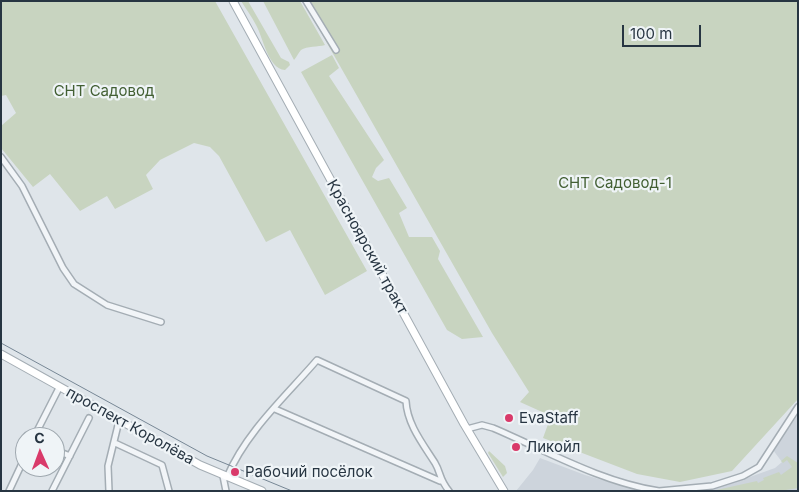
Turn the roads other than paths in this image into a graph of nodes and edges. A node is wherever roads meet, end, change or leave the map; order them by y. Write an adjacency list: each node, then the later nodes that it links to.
1 (233, 1): 13 (main road, Красноярский тракт)
2 (306, 1): 3 (street)
3 (336, 50)
4 (1, 157): 5 (street)
5 (161, 322)
6 (1, 354): 7 (main road, проспект Королёва)
7 (59, 388): 11 (main road, проспект Королёва); 12 (street)
8 (798, 407): 28 (street)
9 (275, 409): 17 (street); 19 (street); 19 (street)
10 (89, 418): 16 (street)
11 (119, 421): 14 (street); 17 (main road, проспект Королёва)
12 (39, 427)
13 (467, 429): 27 (main road, Красноярский тракт); 28 (street)
14 (115, 443): 22 (street); 23 (street)
15 (65, 454): 16 (street)
16 (70, 456): 21 (street)
17 (225, 476): 24 (street); 25 (main road, проспект Королёва)
18 (16, 477): 20 (street)
19 (440, 481): 26 (street)
20 (9, 491)
21 (52, 491)
22 (109, 491)
23 (169, 491)
24 (226, 491)
25 (262, 491)
26 (449, 491)
27 (504, 491)
28 (659, 491)

